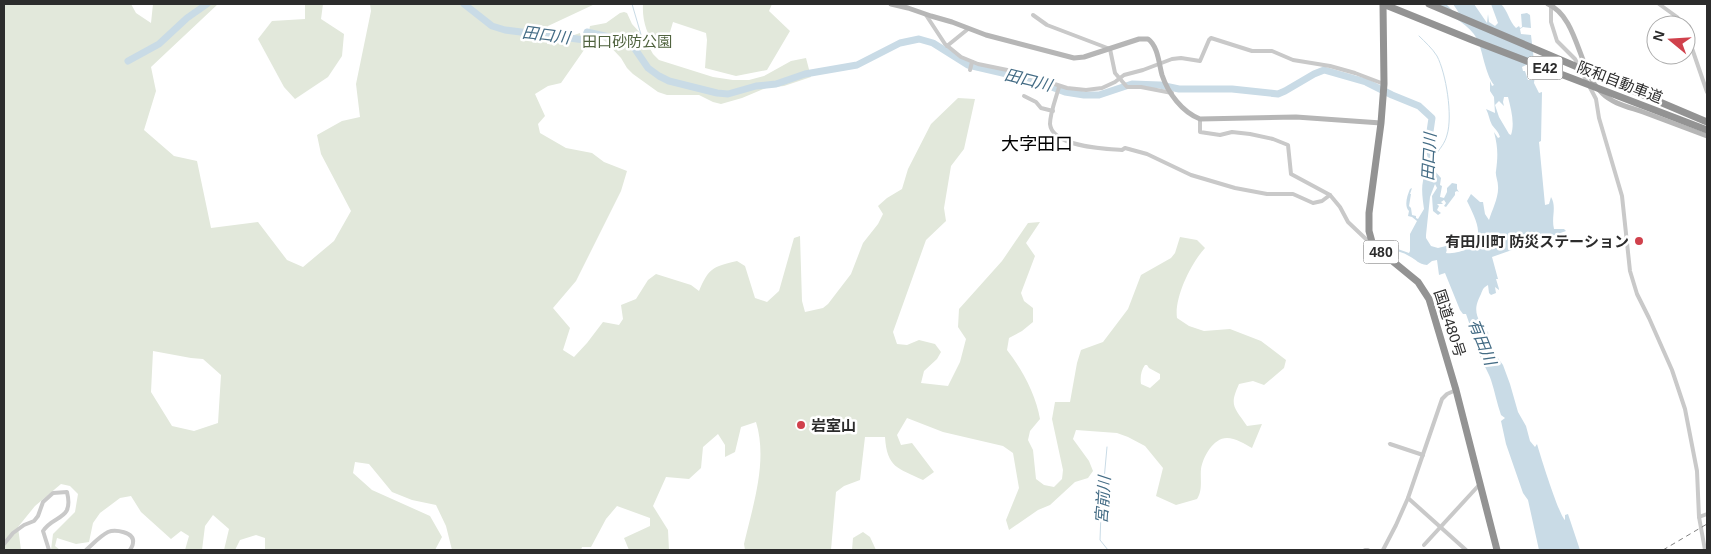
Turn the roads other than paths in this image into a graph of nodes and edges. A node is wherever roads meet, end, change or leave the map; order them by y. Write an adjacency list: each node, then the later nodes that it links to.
1 (891, 4): 6 (street)
2 (1383, 4): 17 (highway, 480); 26 (highway, 阪和自動車道 / E42)
3 (1429, 4): 24 (highway, 阪和自動車道 / E42)
4 (1550, 4): 27 (street); 36 (street)
5 (1660, 4): 8 (street)
6 (926, 14): 9 (street); 10 (street)
7 (1033, 15): 11 (street)
8 (1674, 15)
9 (968, 29): 10 (street); 11 (street)
10 (947, 46): 13 (street)
11 (1110, 49): 14 (street); 16 (street)
12 (1696, 61): 20 (street)
13 (972, 62): 15 (street); 18 (street)
14 (1159, 64): 16 (street); 17 (street); 19 (street)
15 (970, 69)
16 (1120, 80): 18 (street); 19 (street)
17 (1383, 85): 25 (highway, 480)
18 (1059, 87): 22 (street)
19 (1170, 91): 23 (street)
20 (1707, 92)
21 (1024, 96): 22 (street)
22 (1053, 111): 28 (street)
23 (1200, 119): 25 (street); 28 (street)
24 (1707, 122)
25 (1381, 123): 29 (highway, 480)
26 (1707, 130)
27 (1707, 136)
28 (1330, 195): 29 (street)
29 (1372, 242): 30 (highway, 国道480号 / 480)
30 (1456, 390): 32 (street); 33 (highway, 国道480号 / 480)
31 (1390, 444): 32 (street)
32 (1423, 455): 34 (street)
33 (1480, 484): 37 (street); 45 (highway, 国道480号 / 480)
34 (1408, 498): 37 (street); 43 (street)
35 (1707, 514): 36 (street)
36 (1699, 517): 46 (street)
37 (1440, 527): 39 (street); 44 (street)
38 (4, 544): 40 (street)
39 (1424, 545)
40 (50, 550)
41 (86, 550): 42 (street)
42 (130, 550)
43 (1383, 550)
44 (1466, 550)
45 (1497, 550)
46 (1705, 550)

